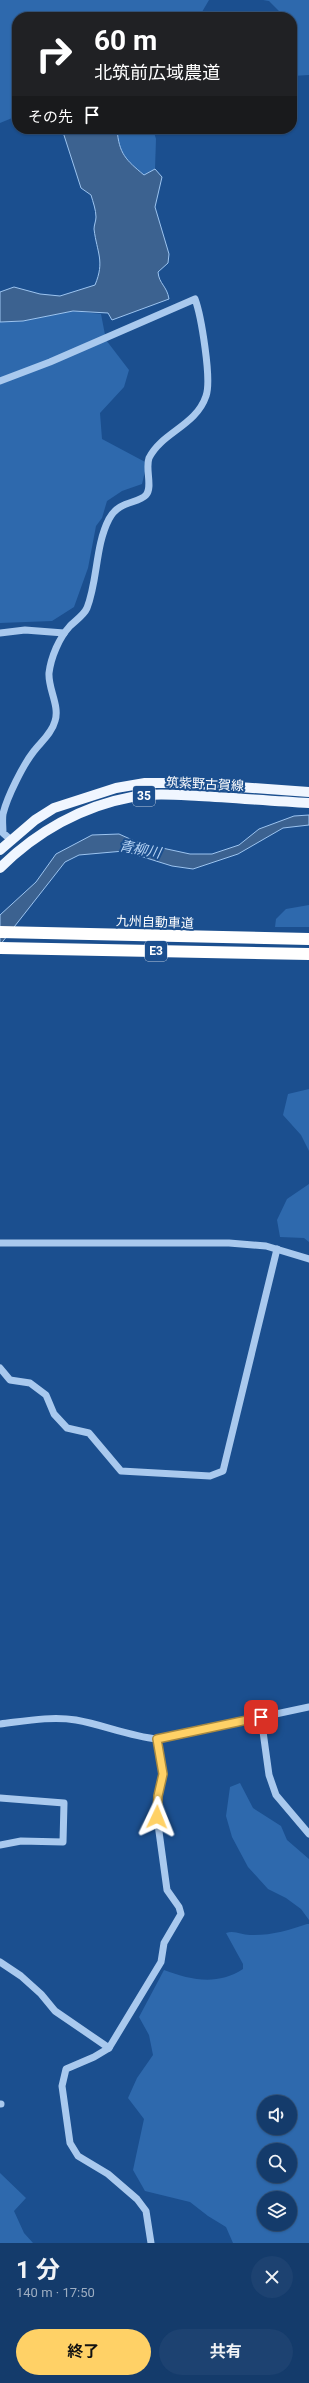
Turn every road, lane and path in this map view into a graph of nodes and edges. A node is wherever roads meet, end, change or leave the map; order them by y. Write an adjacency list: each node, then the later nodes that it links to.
1 (0, 381): 3 (street)
2 (0, 633): 3 (street)
3 (64, 633): 6 (street)
4 (309, 792): 6 (main road, 筑紫野古賀線 / 35)
5 (309, 803): 8 (main road, 筑紫野古賀線 / 35)
6 (11, 840): 7 (main road, 筑紫野古賀線 / 35)
7 (0, 850)
8 (0, 868)
9 (0, 932): 10 (highway, 九州自動車道 / E3)
10 (309, 939)
11 (2, 948): 12 (highway, E3)
12 (309, 954)
13 (0, 1243): 14 (street)
14 (277, 1249): 15 (street); 16 (street)
15 (309, 1259)
16 (0, 1368)
17 (309, 1707): 18 (street)
18 (261, 1717): 20 (street); 22 (street)
19 (0, 1724): 20 (street)
20 (157, 1739): 25 (street)
21 (0, 1798): 23 (street)
22 (309, 1834)
23 (0, 1845)
24 (0, 1962): 25 (street)
25 (109, 2048): 26 (street)
26 (151, 2243)

